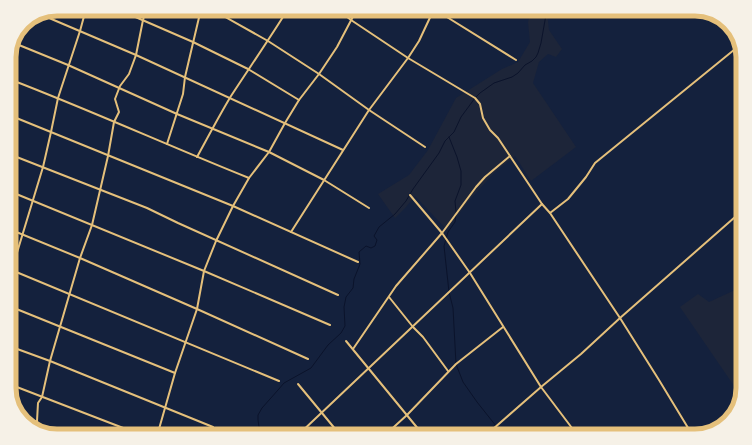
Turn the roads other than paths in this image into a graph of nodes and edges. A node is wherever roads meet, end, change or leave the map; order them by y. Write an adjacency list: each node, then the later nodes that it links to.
1 (84, 16): 14 (street)
2 (134, 16): 12 (street)
3 (144, 16): 12 (street)
4 (199, 16): 16 (street)
5 (223, 16): 15 (street)
6 (284, 16): 15 (street)
7 (346, 16): 13 (street)
8 (353, 16): 13 (street)
9 (431, 16): 20 (street)
10 (445, 16): 21 (street)
11 (47, 17): 14 (street)
12 (143, 20): 16 (street); 19 (street)
13 (351, 20): 20 (street); 24 (street)
14 (80, 32): 19 (street); 22 (street)
15 (268, 41): 23 (street); 24 (street)
16 (193, 42): 23 (street); 25 (street)
17 (18, 45): 22 (street)
18 (735, 49): 56 (street)
19 (136, 55): 25 (street); 27 (street)
20 (408, 58): 31 (street); 43 (street)
21 (516, 60)
22 (68, 65): 27 (street); 28 (street)
23 (248, 69): 29 (street); 30 (street)
24 (319, 74): 30 (street); 31 (street)
25 (185, 78): 29 (street); 32 (street)
26 (16, 82): 28 (street)
27 (119, 88): 32 (street); 34 (street)
28 (58, 98): 34 (street); 37 (street)
29 (230, 98): 35 (street); 36 (street)
30 (299, 100): 35 (street)
31 (369, 110): 39 (street); 40 (street)
32 (176, 114): 36 (street); 38 (street)
33 (16, 118): 37 (street)
34 (114, 122): 38 (street); 42 (street)
35 (285, 123): 40 (street); 41 (street)
36 (213, 129): 41 (street); 45 (street)
37 (51, 132): 42 (street); 46 (street)
38 (167, 144): 45 (street)
39 (425, 147)
40 (343, 150): 48 (street)
41 (269, 152): 47 (street); 48 (street)
42 (108, 156): 49 (street); 54 (street)
43 (510, 156): 53 (street); 61 (street)
44 (16, 157): 46 (street)
45 (197, 157): 47 (street)
46 (43, 167): 49 (street); 52 (street)
47 (249, 178): 54 (street)
48 (324, 180): 55 (street); 60 (street)
49 (100, 190): 58 (street); 63 (street)
50 (16, 194): 52 (street)
51 (410, 195): 61 (street)
52 (33, 201): 58 (street); 62 (street)
53 (542, 204): 56 (street); 69 (street)
54 (233, 206): 60 (street); 63 (street)
55 (369, 208)
56 (550, 213): 75 (street)
57 (736, 216): 75 (street)
58 (92, 225): 65 (street); 67 (street)
59 (16, 232): 62 (street)
60 (291, 232): 66 (street)
61 (442, 233): 69 (street); 72 (street)
62 (22, 234): 64 (street); 65 (street)
63 (216, 240): 67 (street); 71 (street)
64 (16, 252)
65 (80, 258): 70 (street); 73 (street)
66 (358, 262)
67 (204, 271): 73 (street); 76 (street)
68 (16, 272): 70 (street)
69 (470, 273): 78 (street); 79 (street)
70 (70, 294): 77 (street); 81 (street)
71 (338, 295)
72 (389, 297): 78 (street); 83 (street)
73 (197, 308): 81 (street); 84 (street)
74 (16, 309): 77 (street)
75 (620, 318): 92 (street); 109 (street)
76 (330, 325)
77 (61, 327): 85 (street); 88 (street)
78 (413, 327): 86 (street); 87 (street)
79 (503, 327): 87 (street); 92 (street)
80 (346, 341): 83 (street)
81 (185, 342): 88 (street); 89 (street)
82 (16, 349): 85 (street)
83 (353, 350): 86 (street)
84 (308, 359)
85 (50, 361): 93 (street); 94 (street)
86 (368, 368): 95 (street); 96 (street)
87 (448, 371): 96 (street)
88 (175, 373): 94 (street)
89 (279, 381)
90 (298, 384): 95 (street)
91 (16, 387): 93 (street)
92 (541, 387): 107 (street); 108 (street)
93 (42, 397): 97 (street); 101 (street)
94 (165, 407): 100 (street); 102 (street)
95 (321, 413): 103 (street); 104 (street)
96 (407, 415): 105 (street); 106 (street)
97 (37, 420): 98 (street); 99 (street)
98 (33, 421)
99 (38, 424)
100 (213, 427)
101 (126, 429)
102 (159, 429)
103 (304, 429)
104 (335, 429)
105 (392, 429)
106 (418, 429)
107 (493, 429)
108 (573, 429)
109 (689, 429)

